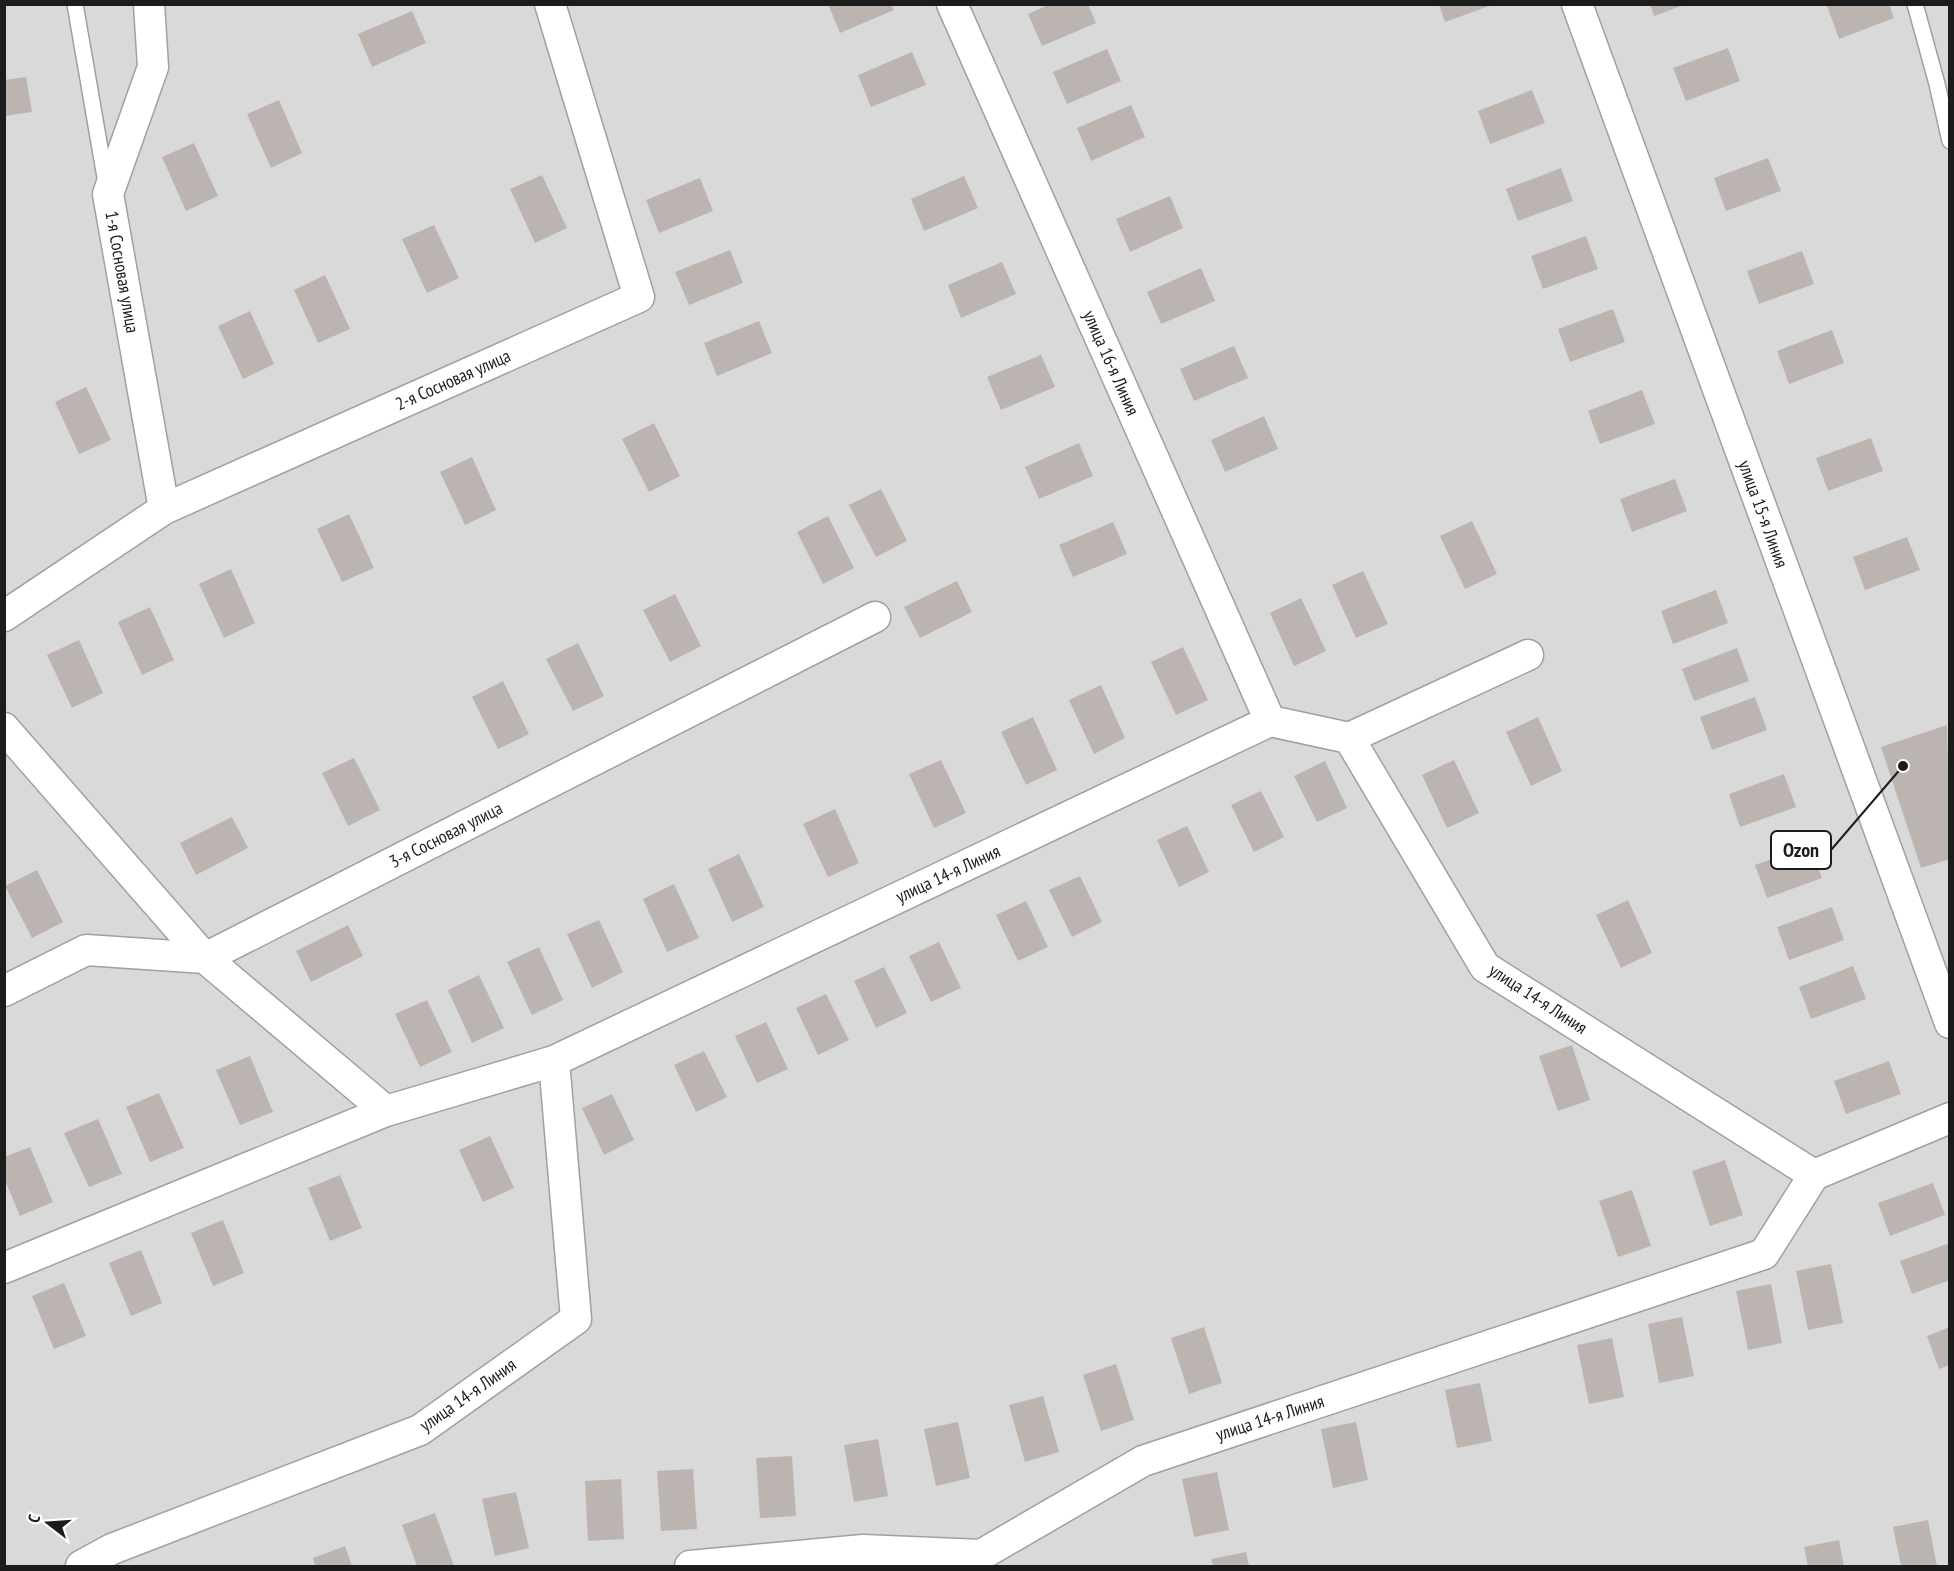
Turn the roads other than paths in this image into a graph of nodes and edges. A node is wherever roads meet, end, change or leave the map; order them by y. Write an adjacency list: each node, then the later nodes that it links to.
1 (75, 4): 8 (lane)
2 (149, 4): 8 (street, 1-я Сосновая улица)
3 (550, 4): 9 (street, 2-я Сосновая улица)
4 (952, 4): 13 (street, улица 16-я Линия)
5 (1577, 4): 18 (street, улица 15-я Линия)
6 (1915, 4): 7 (lane)
7 (1950, 141)
8 (108, 194): 9 (street, 1-я Сосновая улица)
9 (164, 510): 10 (street, 2-я Сосновая улица)
10 (4, 616)
11 (875, 617): 16 (street, 3-я Сосновая улица)
12 (1528, 655): 15 (street)
13 (1270, 721): 15 (street); 19 (street, улица 14-я Линия)
14 (4, 728): 16 (street)
15 (1349, 738): 22 (street, улица 14-я Линия)
16 (205, 958): 17 (street); 20 (street)
17 (4, 991)
18 (1950, 1023)
19 (554, 1062): 20 (street, улица 14-я Линия); 24 (street, улица 14-я Линия)
20 (386, 1111): 23 (street, улица 14-я Линия)
21 (1950, 1118): 22 (street)
22 (1814, 1175): 25 (street, улица 14-я Линия)
23 (4, 1268)
24 (102, 1558): 26 (street, улица 14-я Линия)
25 (738, 1564): 27 (street, улица 14-я Линия)
26 (81, 1566)
27 (690, 1566)

